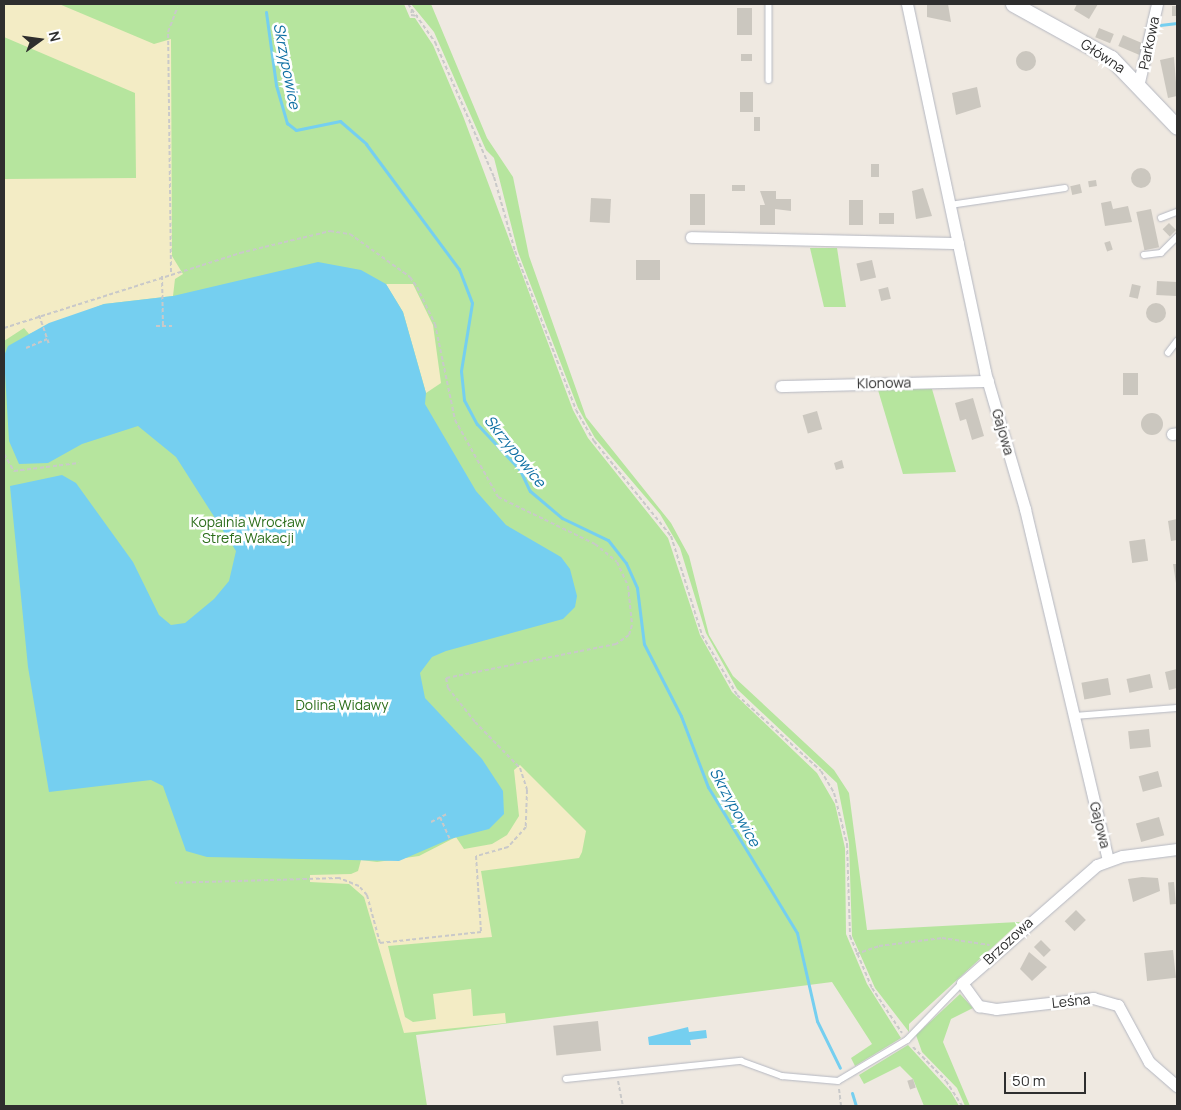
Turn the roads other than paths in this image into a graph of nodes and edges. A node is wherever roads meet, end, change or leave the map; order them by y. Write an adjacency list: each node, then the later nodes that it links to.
1 (769, 4): 5 (lane)
2 (907, 4): 9 (street, Gajowa)
3 (1013, 4): 6 (street, Główna)
4 (1156, 4): 6 (street, Parkowa)
5 (769, 80)
6 (1138, 82): 7 (street, Główna)
7 (1177, 127)
8 (1065, 188): 9 (lane)
9 (950, 205): 14 (street, Gajowa)
10 (1177, 212): 11 (lane)
11 (1161, 218)
12 (691, 237): 14 (street)
13 (1177, 237): 15 (lane)
14 (958, 243): 18 (street, Gajowa)
15 (1144, 255)
16 (1177, 341): 17 (lane)
17 (1168, 353)
18 (988, 381): 19 (street, Klonowa); 21 (street, Gajowa)
19 (781, 386)
20 (1177, 708): 21 (lane)
21 (1074, 716): 23 (street, Gajowa)
22 (1177, 849): 23 (street, Brzozowa)
23 (1108, 858): 24 (street, Brzozowa)
24 (962, 983): 25 (lane, Brzozowa); 26 (street, Leśna)
25 (566, 1079)
26 (1177, 1086)

